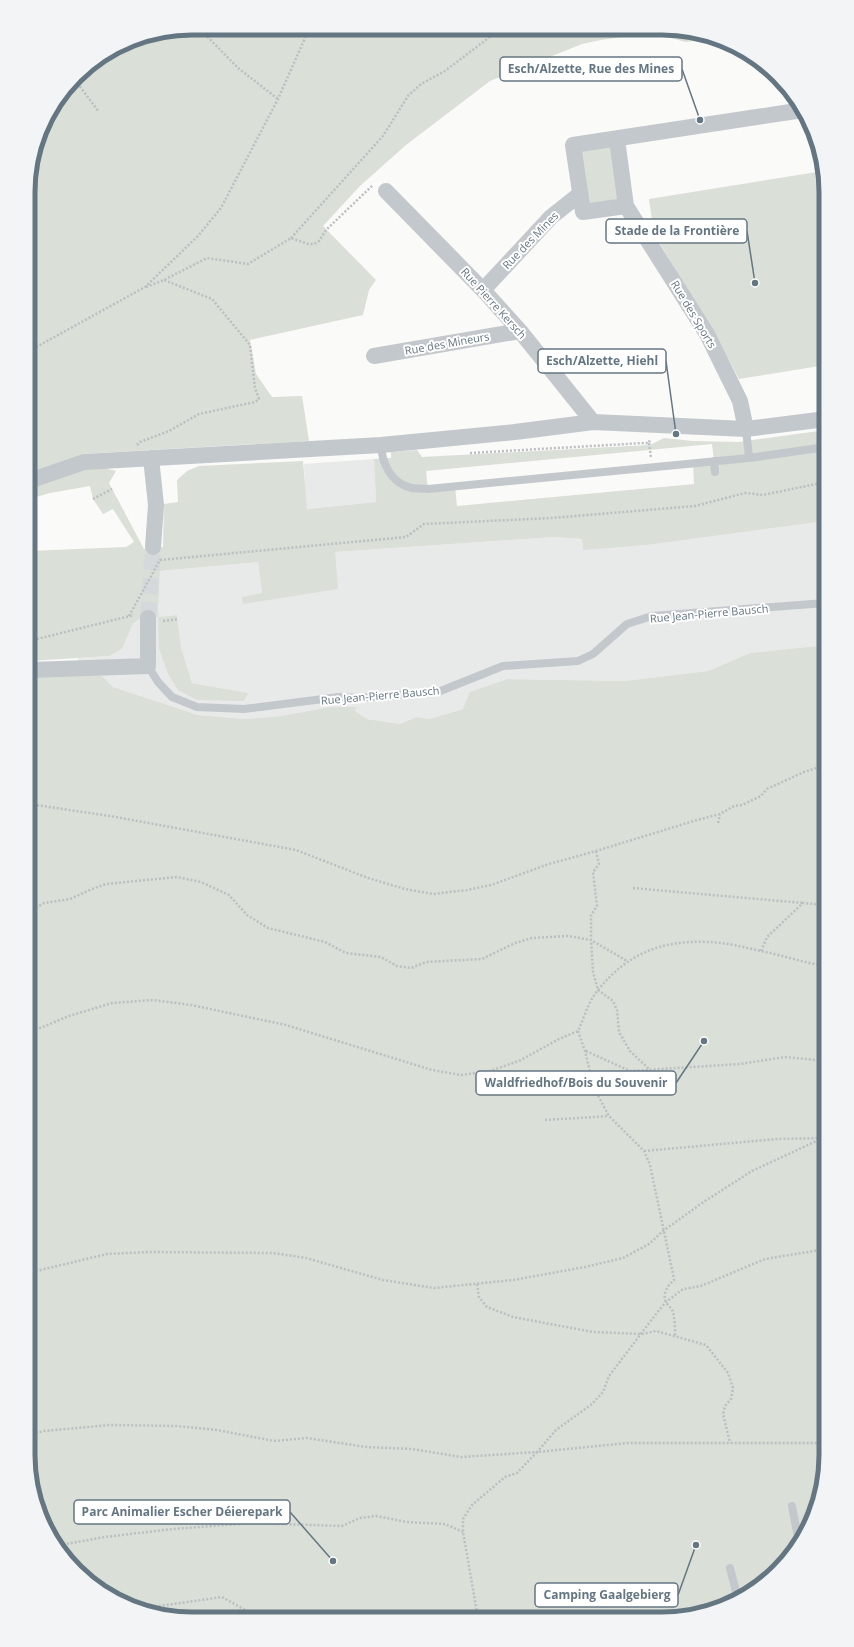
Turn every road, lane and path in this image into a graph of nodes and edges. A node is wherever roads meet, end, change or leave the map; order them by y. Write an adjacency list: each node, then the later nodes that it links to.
1 (206, 35): 5 (path)
2 (306, 35): 5 (path)
3 (492, 35): 12 (path)
4 (78, 84): 7 (path)
5 (278, 99): 14 (path)
6 (797, 111): 8 (street)
7 (99, 112)
8 (617, 139): 10 (street); 11 (street)
9 (386, 191): 12 (path); 15 (street, Rue Pierre Kersch)
10 (580, 194): 11 (street); 15 (street, Rue des Mines)
11 (626, 206): 22 (street, Rue des Sports)
12 (291, 238): 13 (path)
13 (164, 280): 14 (path); 28 (path)
14 (145, 287): 17 (path)
15 (483, 290): 16 (street, Rue Pierre Kersch)
16 (520, 331): 18 (street, Rue des Mineurs); 20 (street, Rue Pierre Kersch)
17 (35, 348)
18 (374, 356)
19 (819, 420): 22 (street)
20 (593, 422): 21 (street); 23 (street)
21 (651, 425): 22 (street); 25 (path)
22 (746, 429): 27 (lane)
23 (381, 444): 26 (street); 29 (lane)
24 (819, 448): 27 (lane)
25 (462, 453)
26 (151, 458): 28 (street); 35 (street)
27 (749, 458): 29 (lane)
28 (133, 459): 31 (street)
29 (714, 461): 30 (lane)
30 (715, 472)
31 (35, 479)
32 (819, 483): 37 (path)
33 (112, 488): 34 (path)
34 (93, 499)
35 (153, 547)
36 (819, 604): 41 (lane, Rue Jean-Pierre Bausch)
37 (128, 616): 38 (path); 40 (path)
38 (147, 618): 39 (path); 41 (street)
39 (178, 619)
40 (35, 639)
41 (148, 666): 42 (street)
42 (35, 670)
43 (819, 767): 45 (path)
44 (35, 805): 47 (path)
45 (720, 814): 46 (path); 47 (path)
46 (718, 823)
47 (596, 851): 52 (path)
48 (633, 888): 49 (path)
49 (803, 904): 50 (path); 53 (path)
50 (819, 905)
51 (35, 908): 52 (path)
52 (591, 940): 54 (path); 56 (path)
53 (762, 951): 54 (path); 55 (path)
54 (627, 961): 56 (path)
55 (819, 964)
56 (598, 990): 58 (path); 61 (path)
57 (35, 1030): 58 (path)
58 (578, 1031): 59 (path)
59 (585, 1051): 62 (path); 63 (path)
60 (819, 1060): 61 (path)
61 (649, 1069): 62 (path)
62 (630, 1071): 63 (path)
63 (594, 1088): 64 (path)
64 (609, 1116): 65 (path); 68 (path)
65 (545, 1120)
66 (819, 1138): 68 (path)
67 (819, 1140): 69 (path)
68 (644, 1151): 69 (path)
69 (663, 1231): 72 (path); 73 (path)
70 (819, 1250): 73 (path)
71 (35, 1271): 72 (path)
72 (477, 1284): 74 (path)
73 (666, 1302): 74 (path); 75 (path)
74 (642, 1334): 75 (path); 79 (path)
75 (676, 1337): 77 (path)
76 (35, 1433): 79 (path)
77 (730, 1443): 78 (path); 79 (path)
78 (819, 1443)
79 (537, 1452): 81 (path)
80 (792, 1506): 82 (lane)
81 (463, 1532): 83 (path); 88 (path)
82 (798, 1533)
83 (63, 1545)
84 (730, 1568): 85 (lane)
85 (737, 1593)
86 (152, 1607): 87 (path)
87 (249, 1612)
88 (477, 1612)

